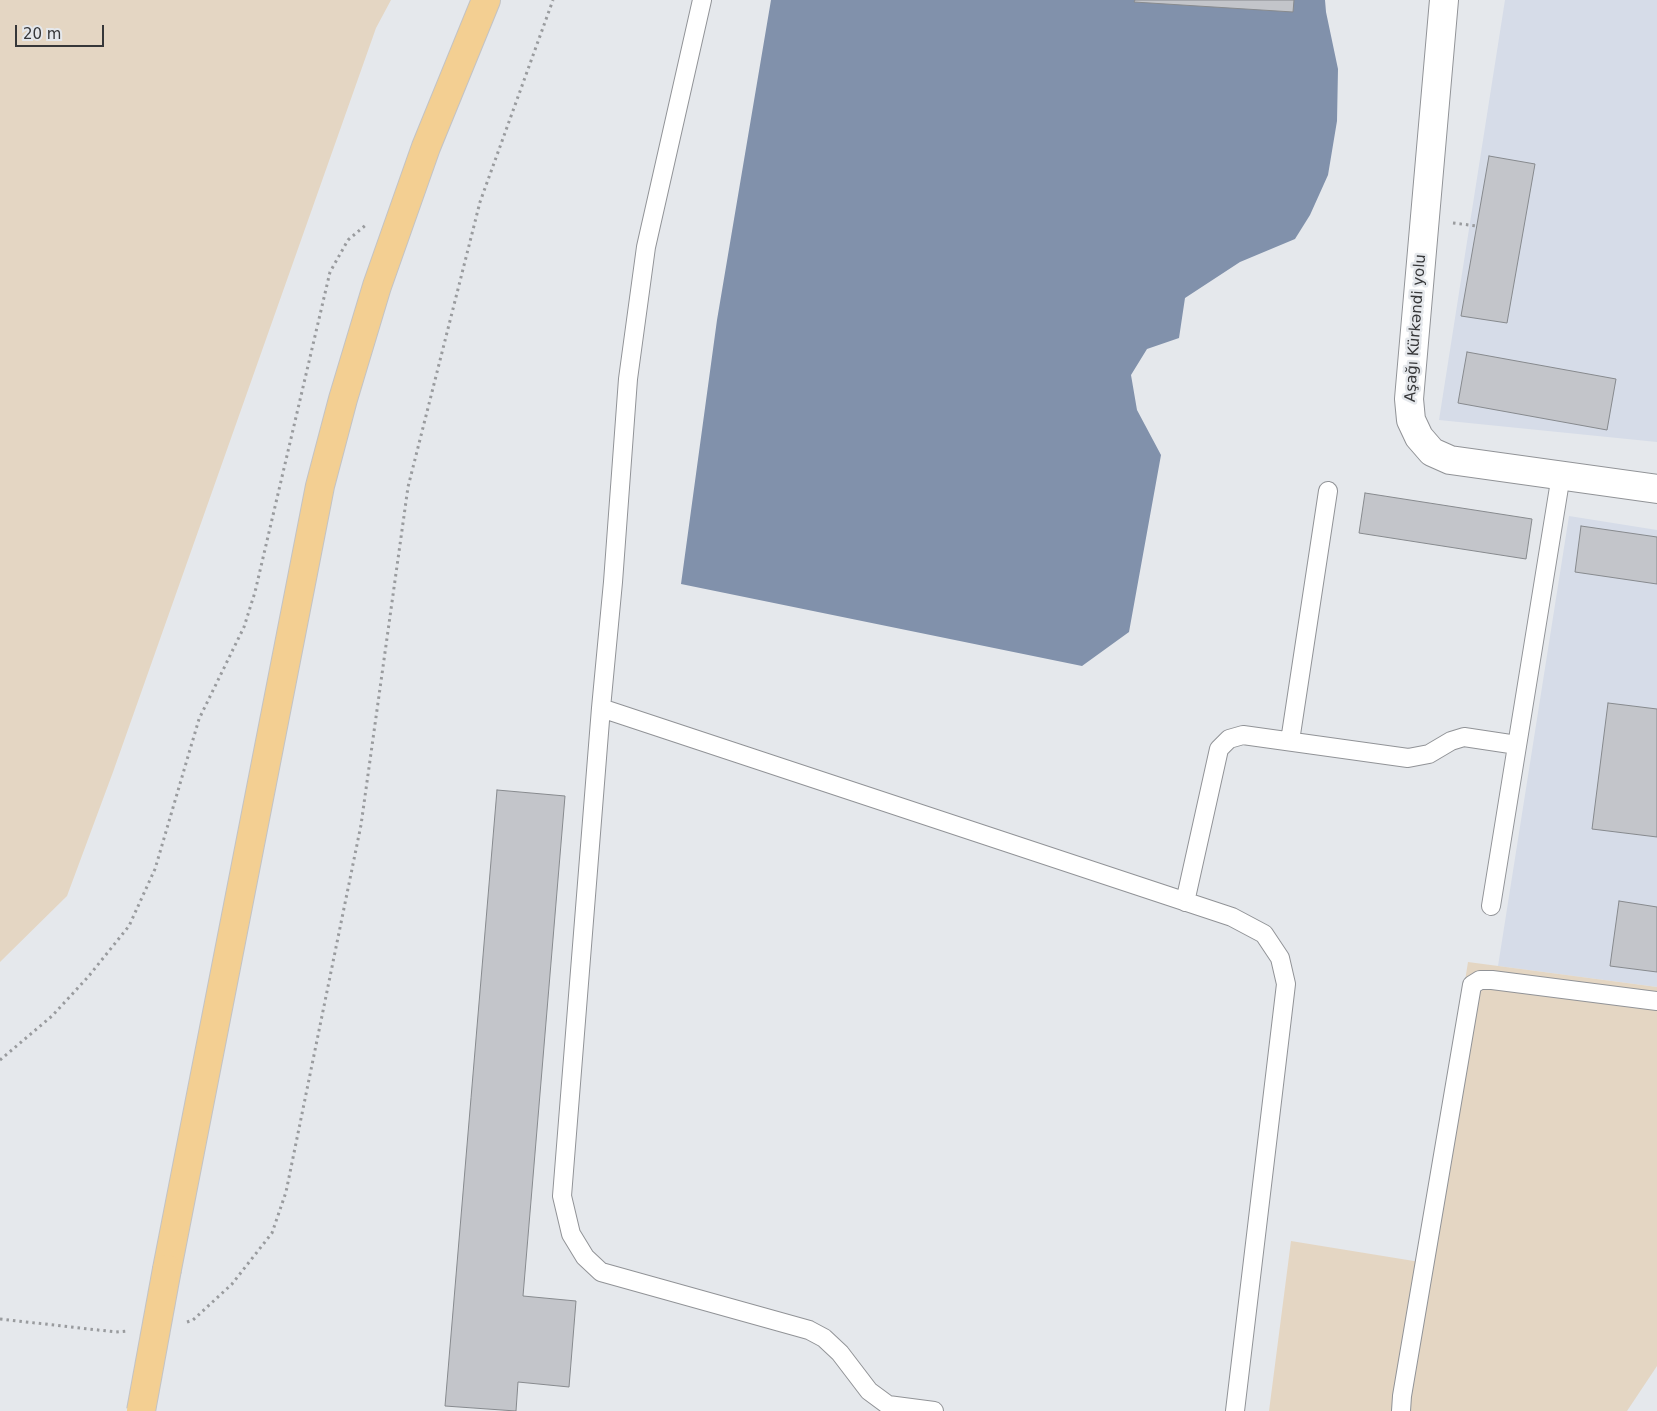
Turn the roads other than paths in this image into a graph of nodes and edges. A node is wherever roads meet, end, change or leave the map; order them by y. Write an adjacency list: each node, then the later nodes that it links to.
1 (486, 0): 13 (main road, bridge)
2 (702, 0): 7 (lane)
3 (1444, 0): 4 (street, Aşağı Kürkəndi yolu)
4 (1561, 475): 5 (street, Aşağı Kürkəndi yolu); 9 (lane)
5 (1657, 489)
6 (1328, 491): 8 (lane)
7 (601, 708): 10 (lane); 14 (lane)
8 (1290, 741): 9 (lane); 10 (lane)
9 (1517, 745): 11 (lane)
10 (1186, 902): 15 (lane)
11 (1491, 906)
12 (1657, 1001): 16 (lane)
13 (142, 1411)
14 (934, 1411)
15 (1235, 1411)
16 (1401, 1411)

